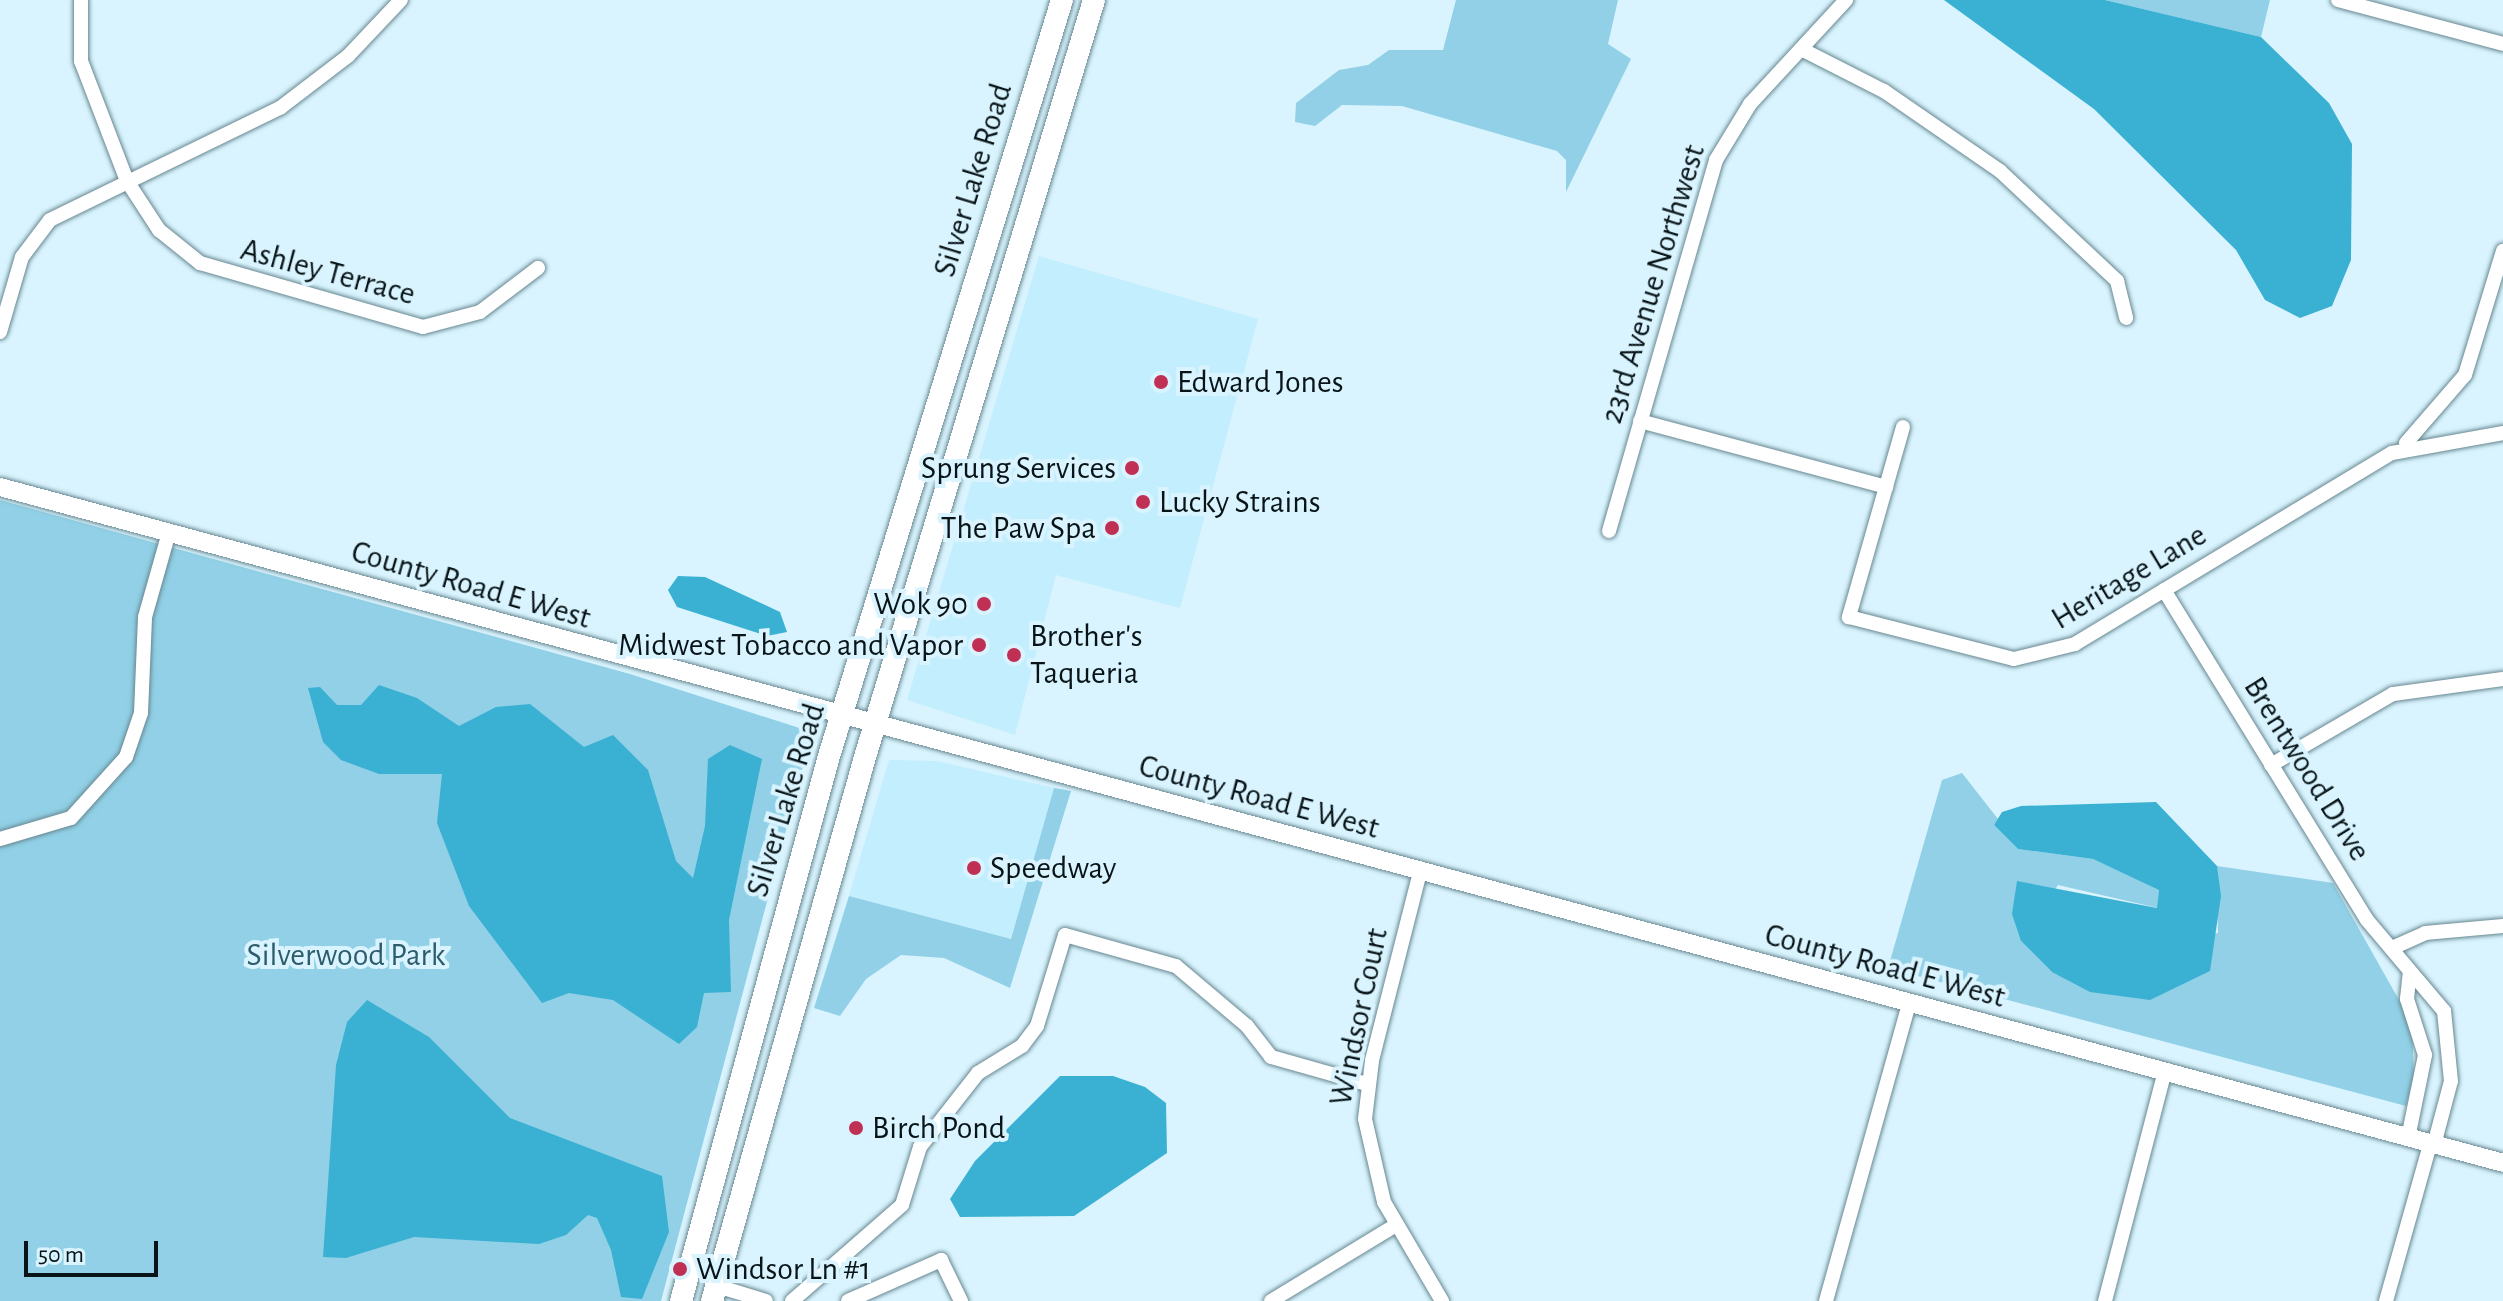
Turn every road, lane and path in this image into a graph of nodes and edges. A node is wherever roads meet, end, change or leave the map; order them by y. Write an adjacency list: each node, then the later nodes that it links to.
1 (81, 0): 9 (street, Ashley Terrace)
2 (401, 0): 9 (street)
3 (1062, 0): 24 (main road, Silver Lake Road)
4 (1094, 0): 25 (main road)
5 (1846, 0): 8 (street, 23rd Avenue Northwest)
6 (2338, 0): 7 (street)
7 (2503, 44)
8 (1805, 51): 12 (street); 14 (street, 23rd Avenue Northwest)
9 (127, 181): 11 (street, Ashley Terrace); 13 (street)
10 (2503, 251): 17 (street)
11 (538, 268)
12 (2126, 318)
13 (0, 332)
14 (1640, 421): 19 (street); 20 (street, 23rd Avenue Northwest)
15 (1903, 427): 19 (street, Heritage Lane)
16 (2503, 433): 17 (street, Heritage Lane)
17 (2392, 453): 22 (street, Heritage Lane)
18 (0, 487): 21 (street, County Road E West)
19 (1886, 487): 22 (street, Heritage Lane)
20 (1609, 531)
21 (169, 532): 24 (street, County Road E West); 27 (street)
22 (2164, 590): 26 (street, Brentwood Drive)
23 (2503, 679): 26 (street)
24 (842, 719): 25 (street, County Road E West); 40 (main road, Silver Lake Road)
25 (874, 727): 28 (street, County Road E West); 39 (main road)
26 (2271, 765): 30 (street, Brentwood Drive)
27 (0, 839)
28 (1420, 872): 32 (street, County Road E West); 34 (street, Windsor Court)
29 (2503, 926): 30 (street)
30 (2392, 948): 31 (street, Brentwood Drive)
31 (2410, 972): 35 (street); 36 (street, Brentwood Drive)
32 (1909, 1004): 33 (street, County Road E West); 47 (street)
33 (2165, 1071): 35 (street, County Road E West); 48 (street)
34 (1367, 1084): 38 (street, Windsor Court); 42 (street)
35 (2408, 1138): 36 (street, County Road E West)
36 (2432, 1144): 37 (street, County Road E West); 49 (street, Brentwood Drive)
37 (2503, 1163)
38 (1396, 1225): 45 (street); 46 (street, Windsor Court)
39 (714, 1294): 41 (street)
40 (681, 1301)
41 (766, 1301)
42 (792, 1301)
43 (848, 1301): 44 (street)
44 (961, 1301)
45 (1271, 1301)
46 (1442, 1301)
47 (1826, 1301)
48 (2105, 1301)
49 (2386, 1301)

